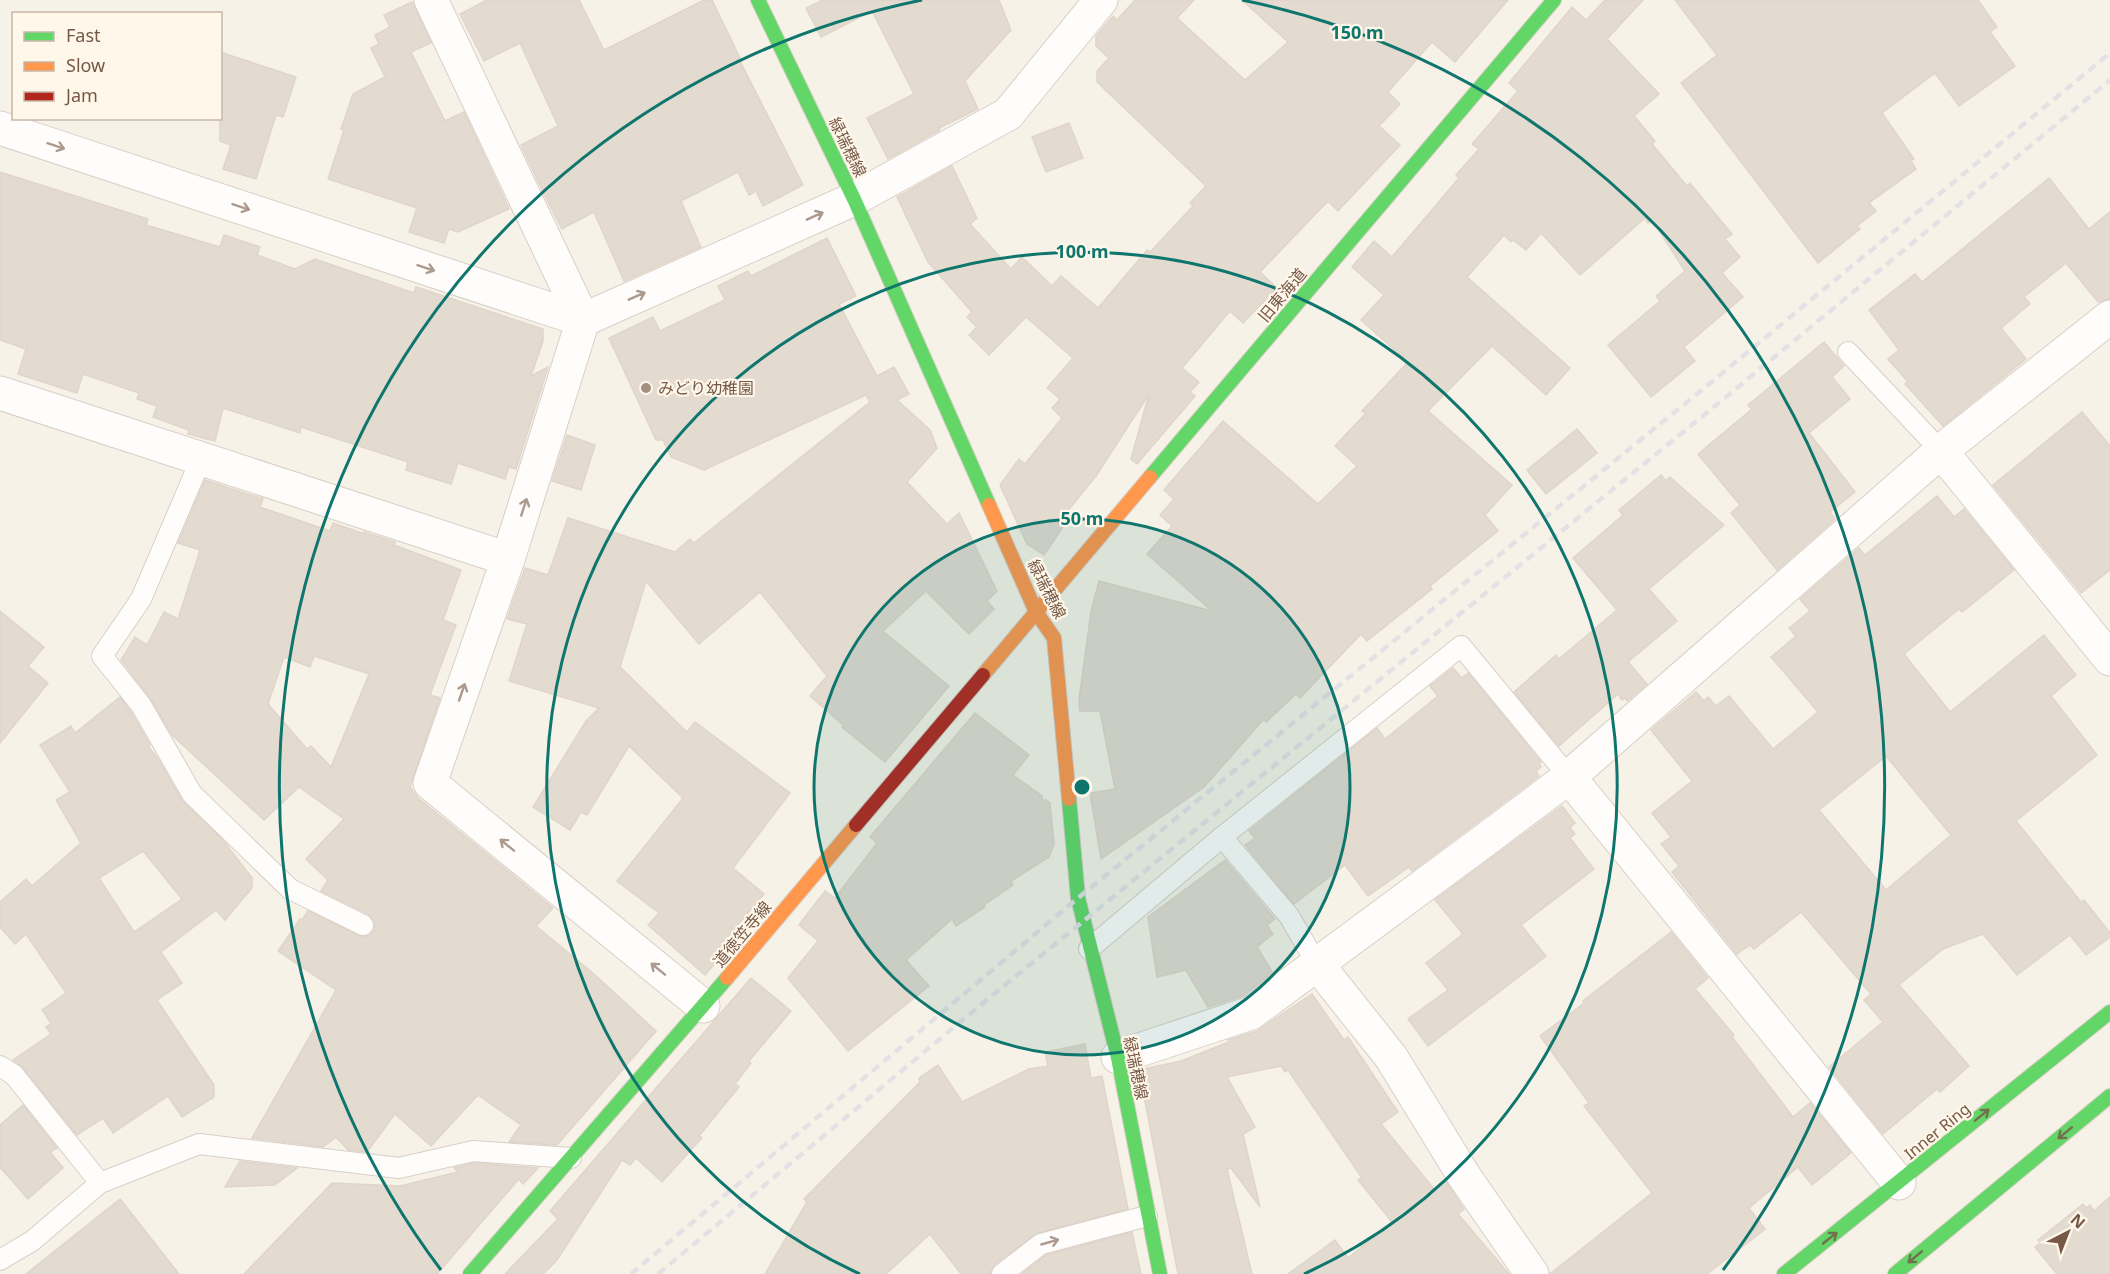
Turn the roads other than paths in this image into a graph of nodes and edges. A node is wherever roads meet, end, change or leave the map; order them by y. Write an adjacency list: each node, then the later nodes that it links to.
1 (431, 0): 8 (street)
2 (758, 0): 6 (main road, 緑瑞穂線)
3 (1101, 0): 6 (street)
4 (1554, 0): 14 (main road, 旧東海道)
5 (0, 128): 8 (street, one-way to 8)
6 (855, 199): 8 (street, one-way to 6); 14 (main road, 緑瑞穂線)
7 (2110, 317): 11 (street)
8 (583, 320): 13 (street, one-way to 8)
9 (1848, 352): 11 (lane)
10 (0, 393): 12 (street)
11 (1941, 451): 15 (street); 16 (street)
12 (201, 459): 13 (street); 18 (lane)
13 (508, 559): 21 (street, one-way to 13)
14 (1036, 612): 19 (main road, 緑瑞穂線); 21 (main road, 道徳笠寺線)
15 (2110, 659)
16 (1569, 777): 17 (lane); 20 (street); 28 (street)
17 (1221, 837): 19 (lane); 20 (lane)
18 (363, 925)
19 (1089, 949): 23 (main road, 緑瑞穂線)
20 (1317, 964): 23 (street); 34 (street)
21 (703, 1006): 26 (main road, 道徳笠寺線)
22 (2110, 1012): 28 (main road, Inner Ring, one-way to 22)
23 (1118, 1057): 29 (main road, 緑瑞穂線)
24 (0, 1066): 27 (lane)
25 (2110, 1096): 36 (main road, one-way to 36)
26 (571, 1158): 27 (lane); 31 (main road, 道徳笠寺線)
27 (100, 1183): 30 (lane)
28 (1899, 1183): 35 (main road, Inner Ring, one-way to 28)
29 (1147, 1216): 32 (lane, one-way to 29); 33 (main road, 緑瑞穂線)
30 (0, 1260)
31 (470, 1274)
32 (1002, 1274)
33 (1160, 1274)
34 (1532, 1274)
35 (1784, 1274)
36 (1894, 1274)

